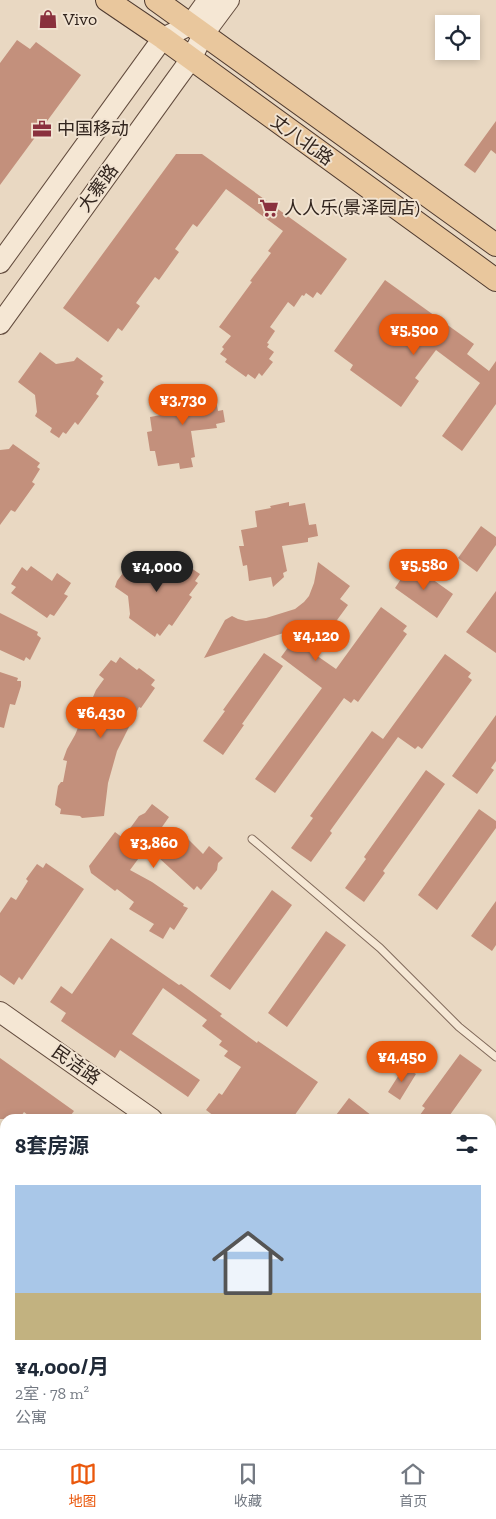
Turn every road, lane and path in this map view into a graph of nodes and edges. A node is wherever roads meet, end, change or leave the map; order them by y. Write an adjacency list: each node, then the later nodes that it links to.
1 (108, 0): 6 (main road, 丈八北路)
2 (156, 0): 5 (main road, 丈八北路)
3 (208, 0): 5 (main road, 大寨路)
4 (228, 0): 5 (main road, 大寨路)
5 (197, 30): 6 (main road, 大寨路); 7 (main road, 大寨路); 8 (main road, 丈八北路)
6 (162, 38): 7 (main road, 丈八北路); 9 (main road, 大寨路)
7 (191, 59): 10 (main road, 丈八北路); 11 (main road, 大寨路)
8 (496, 246)
9 (0, 263)
10 (496, 280)
11 (0, 324)
12 (252, 839): 14 (lane)
13 (0, 1012): 15 (main road, 民洁路)
14 (496, 1057)
15 (145, 1114)

